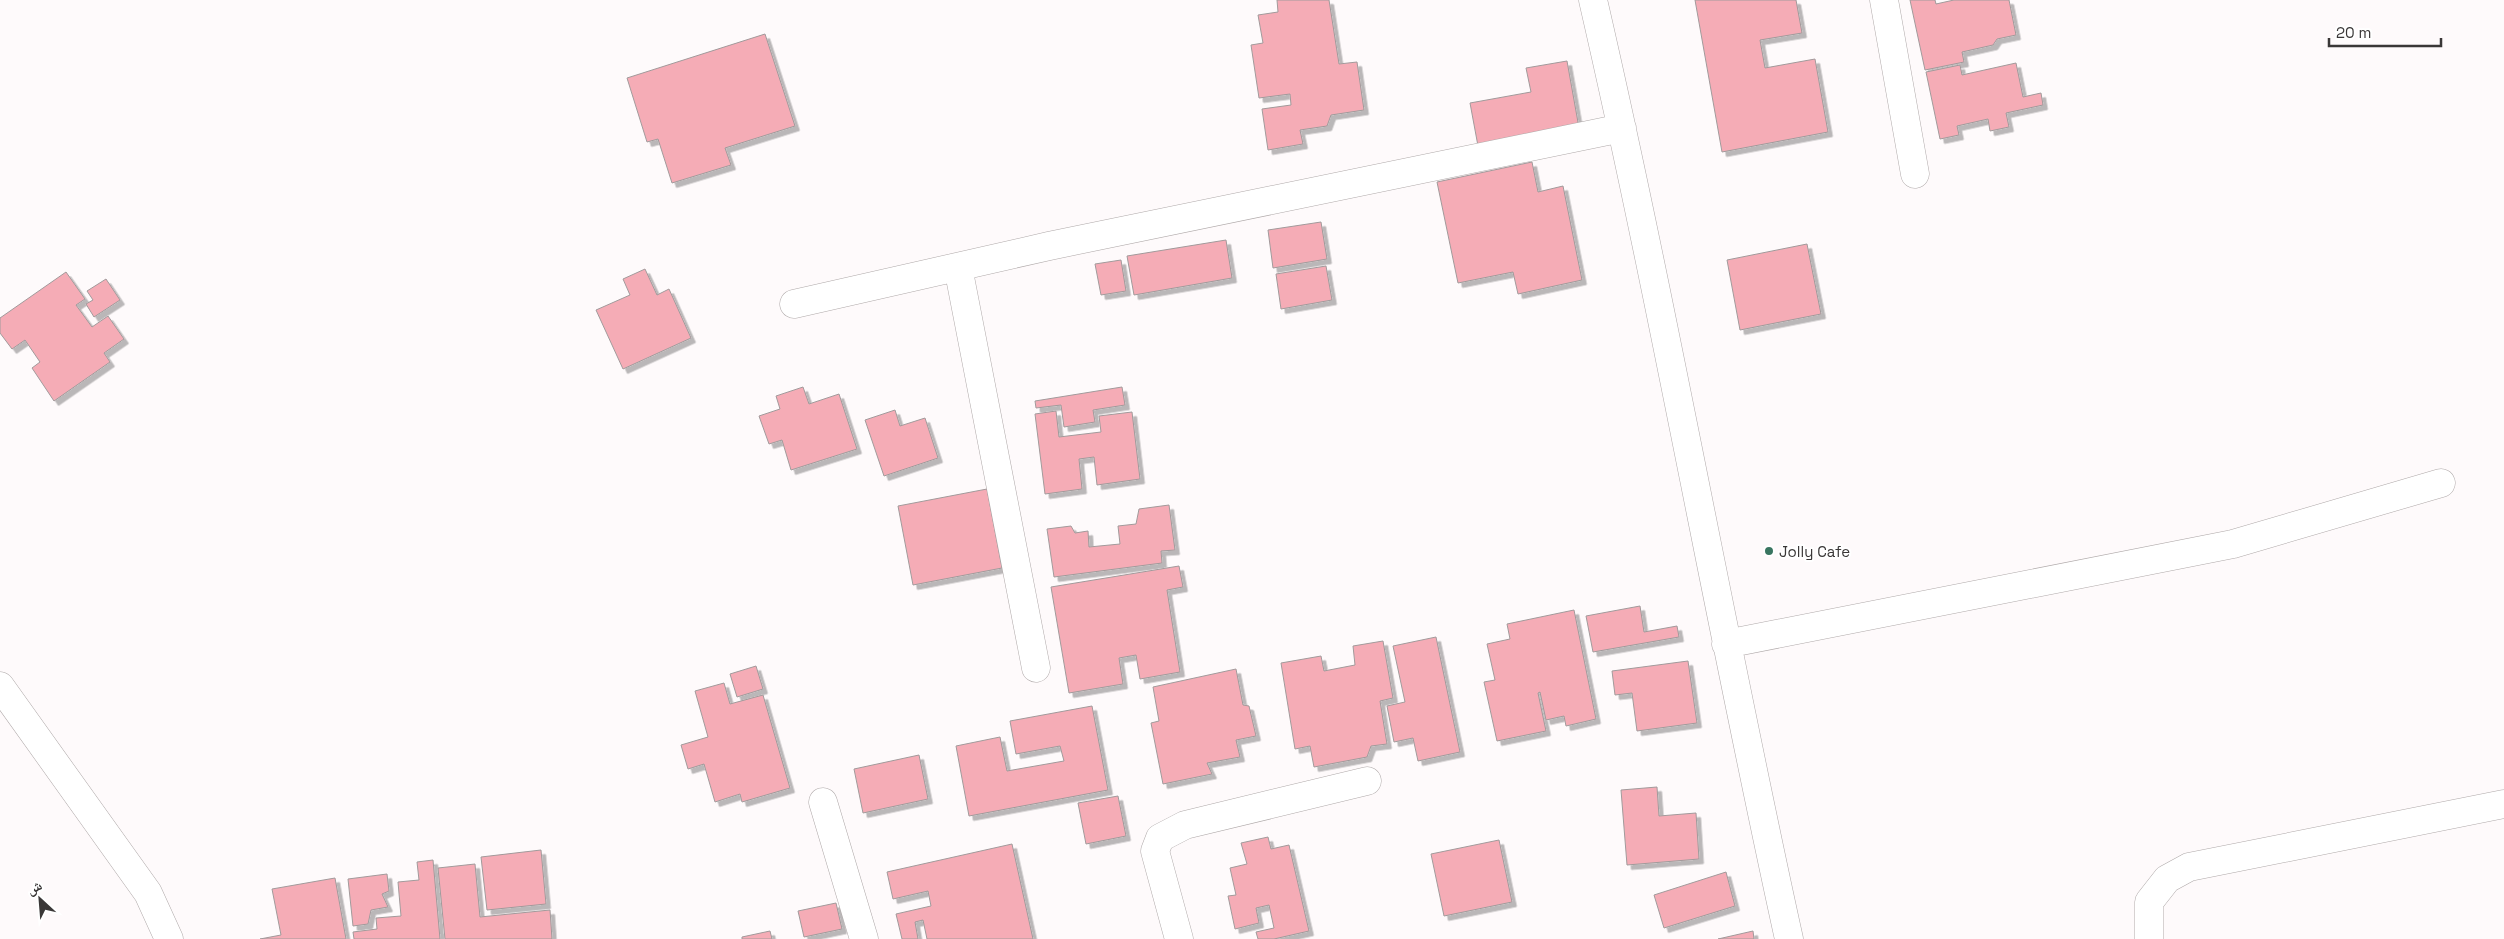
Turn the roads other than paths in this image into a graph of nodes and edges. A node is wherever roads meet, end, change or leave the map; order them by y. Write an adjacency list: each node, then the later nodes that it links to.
1 (1593, 0): 3 (street)
2 (1884, 0): 4 (street)
3 (1622, 128): 5 (street); 8 (street)
4 (1915, 174)
5 (958, 267): 6 (street); 9 (street)
6 (794, 304)
7 (2441, 483): 8 (street)
8 (1726, 644): 17 (street)
9 (1036, 668)
10 (0, 686): 14 (street)
11 (1367, 781): 16 (street)
12 (823, 802): 15 (street)
13 (2504, 804): 18 (street)
14 (169, 939)
15 (864, 939)
16 (1179, 939)
17 (1789, 939)
18 (2149, 939)

